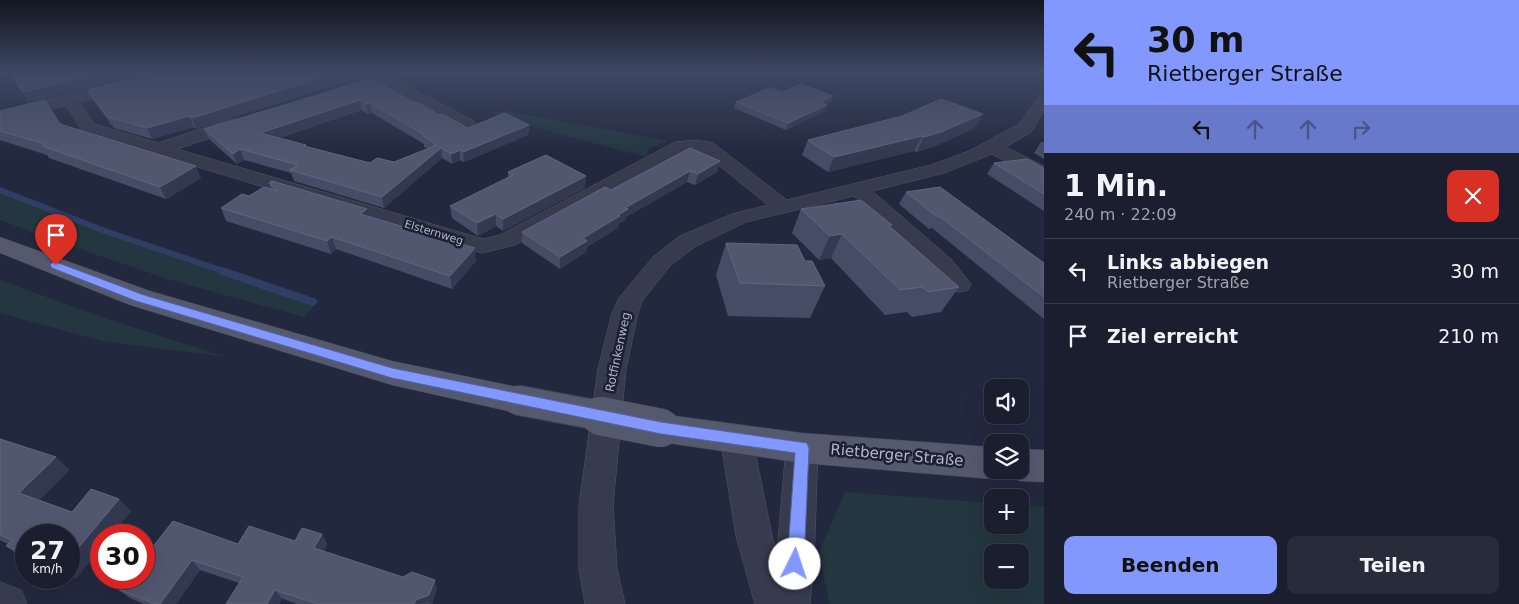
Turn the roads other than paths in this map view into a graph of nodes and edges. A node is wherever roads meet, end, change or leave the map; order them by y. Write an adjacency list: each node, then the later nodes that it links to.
1 (1, 99): 5 (street)
2 (70, 99): 5 (street); 9 (street, Elsternweg)
3 (419, 99): 7 (street)
4 (1043, 102): 8 (street, Rotfinkenweg)
5 (4, 115)
6 (253, 118): 9 (street)
7 (468, 125)
8 (992, 148): 10 (street); 11 (street, Rotfinkenweg)
9 (159, 149): 12 (street, Elsternweg)
10 (1044, 174)
11 (858, 189): 12 (street, Rotfinkenweg); 14 (street)
12 (783, 206): 22 (street, Rotfinkenweg)
13 (0, 244): 15 (main road, Rietberger Straße, bridge)
14 (959, 284)
15 (736, 437): 16 (main road, Rietberger Straße); 23 (street)
16 (802, 448): 17 (main road, Rietberger Straße); 24 (street)
17 (984, 462)
18 (1029, 465): 19 (main road)
19 (1044, 466)
20 (0, 601): 21 (street)
21 (7, 604)
22 (605, 604)
23 (775, 604)
24 (790, 604)

